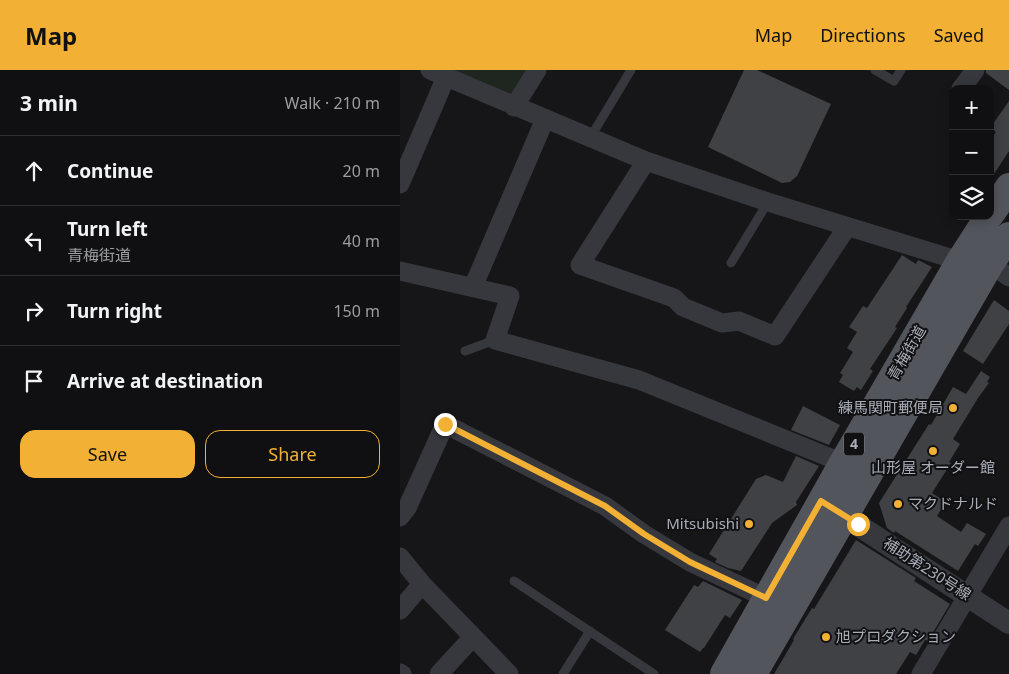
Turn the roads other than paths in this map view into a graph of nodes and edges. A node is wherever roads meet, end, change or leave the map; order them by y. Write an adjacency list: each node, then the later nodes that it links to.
1 (537, 70): 8 (street)
2 (631, 70): 10 (lane)
3 (875, 70): 4 (lane)
4 (900, 70)
5 (975, 70): 7 (street)
6 (438, 74): 8 (street); 12 (street)
7 (964, 85)
8 (514, 107): 9 (street)
9 (545, 119): 10 (street); 23 (street)
10 (590, 138): 11 (street)
11 (646, 161): 14 (street); 17 (street)
12 (400, 184)
13 (1009, 187): 15 (main road, 青梅街道 / 4)
14 (768, 202): 17 (street); 20 (lane)
15 (994, 209)
16 (987, 220): 19 (main road, 青梅街道 / 4)
17 (847, 227): 19 (street)
18 (1009, 236): 22 (main road, 青梅街道 / 4)
19 (960, 261): 26 (main road, 青梅街道 / 4)
20 (731, 263)
21 (400, 271): 23 (street)
22 (999, 271): 28 (main road, 青梅街道 / 4)
23 (473, 287): 24 (street)
24 (495, 340): 25 (lane); 26 (street)
25 (465, 351)
26 (843, 463): 27 (main road, 青梅街道 / 4)
27 (821, 501): 28 (street, 補助第230号線); 35 (main road, 青梅街道 / 4)
28 (844, 515): 34 (street, 補助第230号線); 45 (main road, 青梅街道 / 4)
29 (400, 517): 35 (street)
30 (1009, 526): 34 (street)
31 (400, 557): 33 (street)
32 (514, 581): 38 (lane)
33 (422, 584): 36 (street); 39 (street)
34 (968, 595): 37 (street, 補助第230号線); 46 (street)
35 (766, 598): 44 (main road, 青梅街道 / 4)
36 (400, 610)
37 (1009, 623)
38 (590, 632): 42 (lane); 43 (lane)
39 (473, 637): 40 (street); 41 (street)
40 (439, 674)
41 (509, 674)
42 (563, 674)
43 (654, 674)
44 (724, 674)
45 (752, 674)
46 (921, 674)

